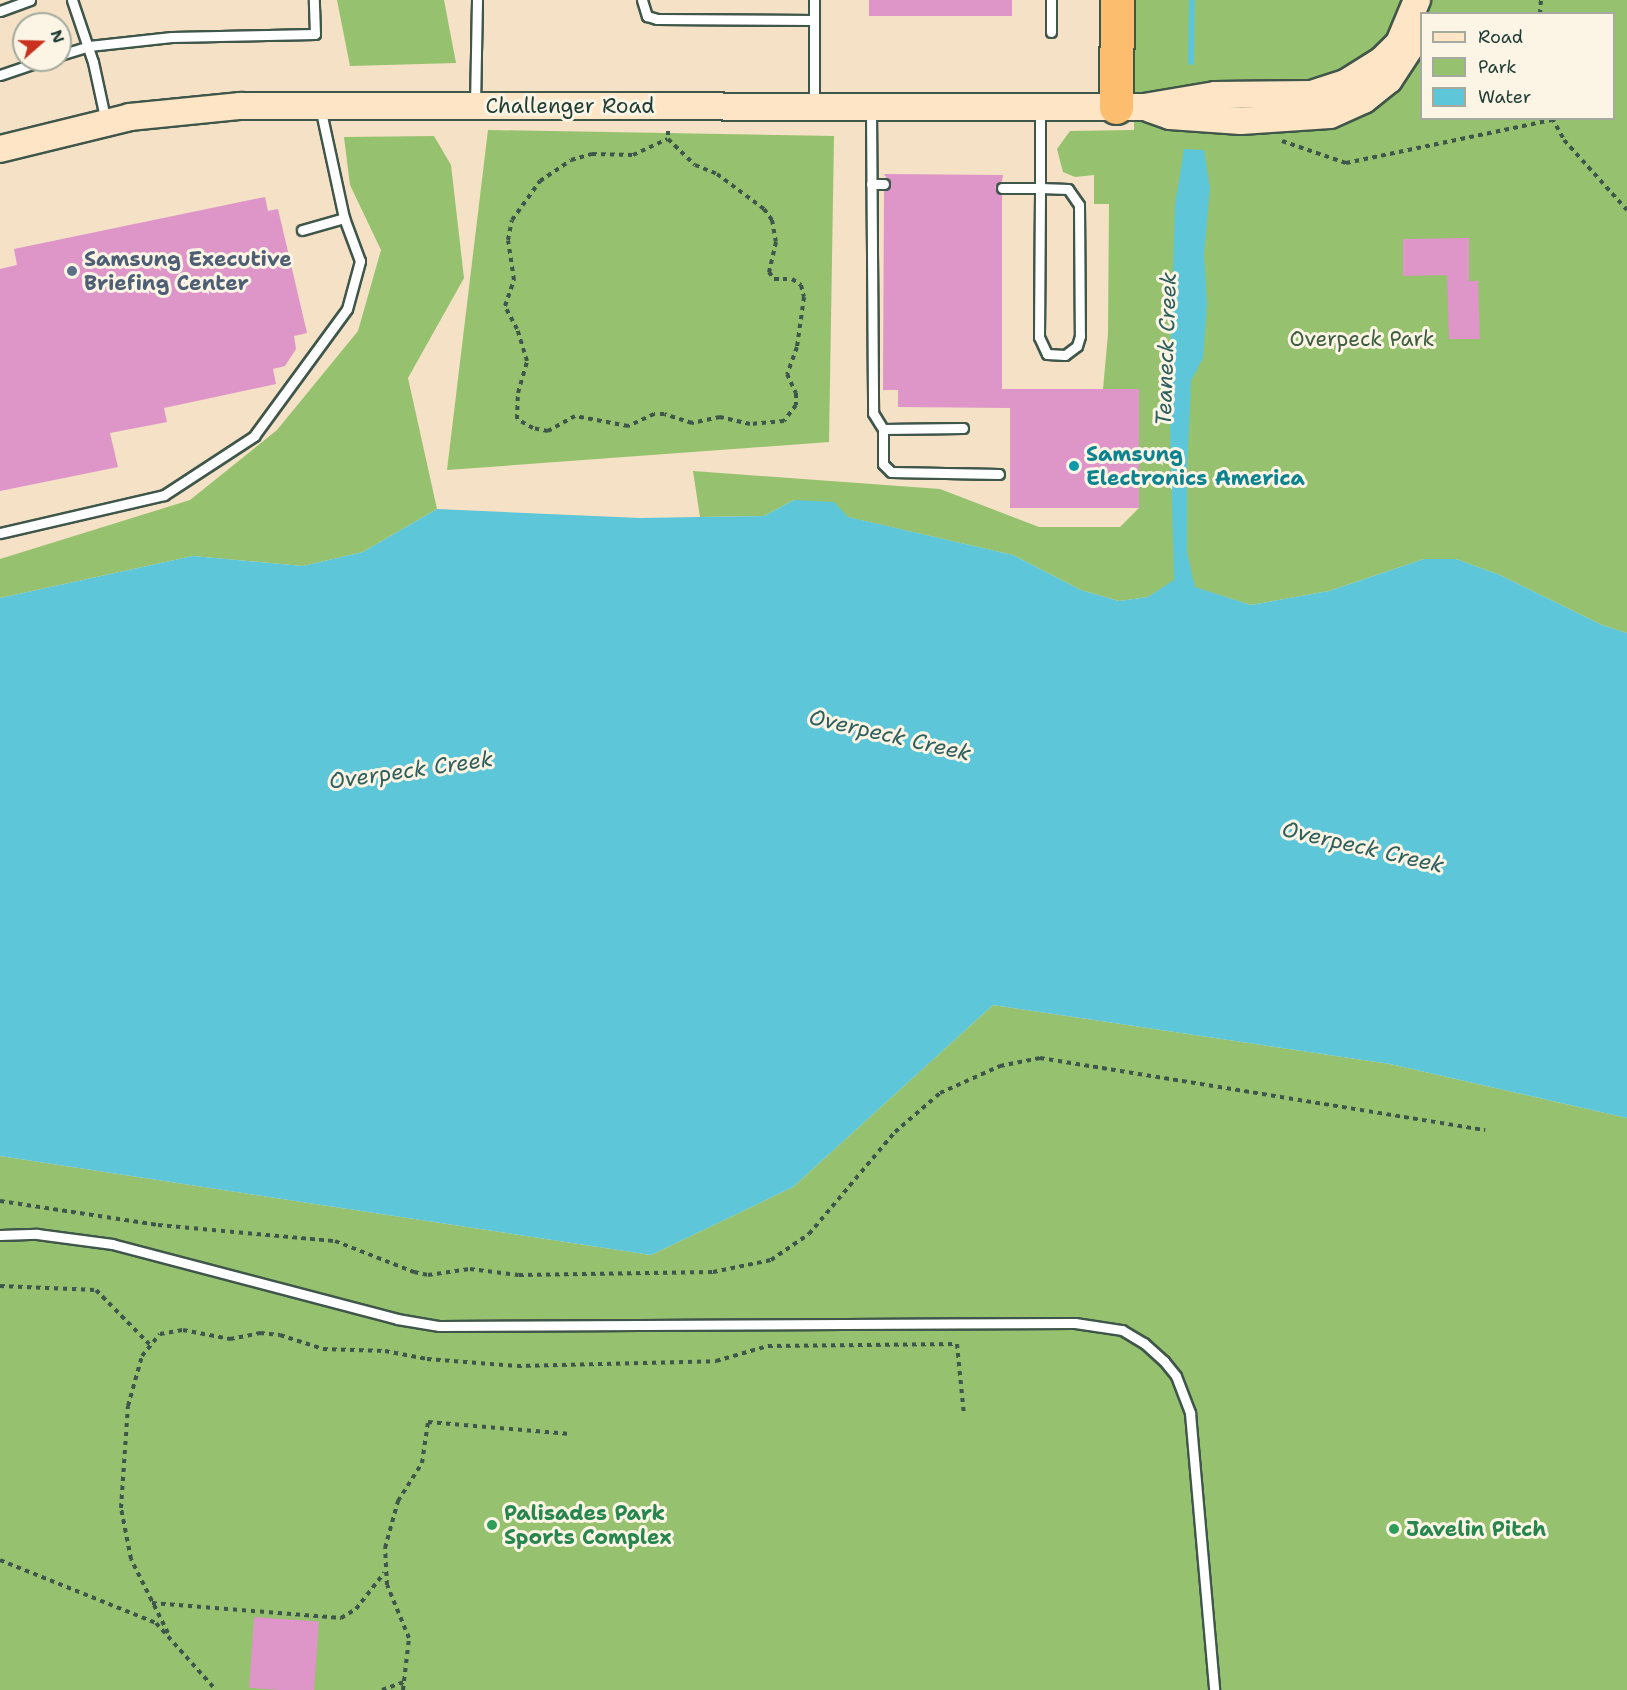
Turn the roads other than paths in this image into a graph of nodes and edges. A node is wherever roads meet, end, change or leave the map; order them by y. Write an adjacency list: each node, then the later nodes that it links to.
1 (30, 0): 10 (lane)
2 (72, 0): 14 (lane)
3 (314, 0): 14 (lane)
4 (477, 0): 17 (lane)
5 (642, 0): 11 (lane)
6 (814, 0): 11 (lane)
7 (1051, 0): 13 (lane)
8 (1117, 0): 21 (highway)
9 (1418, 0): 21 (main road, Challenger Road)
10 (0, 11)
11 (814, 20): 18 (lane)
12 (1420, 30): 21 (main road, Challenger Road)
13 (1051, 32)
14 (89, 46): 15 (lane); 22 (lane)
15 (72, 51)
16 (319, 105): 17 (main road, Challenger Road); 22 (main road, Challenger Road); 28 (lane)
17 (475, 105): 18 (main road, Challenger Road)
18 (814, 106): 19 (main road, Challenger Road)
19 (871, 106): 20 (main road, Challenger Road); 24 (lane)
20 (1040, 107): 21 (main road, Challenger Road); 27 (lane)
21 (1130, 107)
22 (106, 122): 23 (main road, Challenger Road)
23 (0, 149)
24 (871, 183): 25 (lane); 31 (lane)
25 (884, 184)
26 (1002, 188): 27 (lane)
27 (1040, 188): 27 (lane)
28 (344, 218): 29 (lane); 33 (lane)
29 (302, 230)
30 (963, 428): 31 (lane)
31 (883, 429): 32 (lane)
32 (999, 474)
33 (0, 532)
34 (0, 1235): 35 (lane)
35 (1214, 1690)

